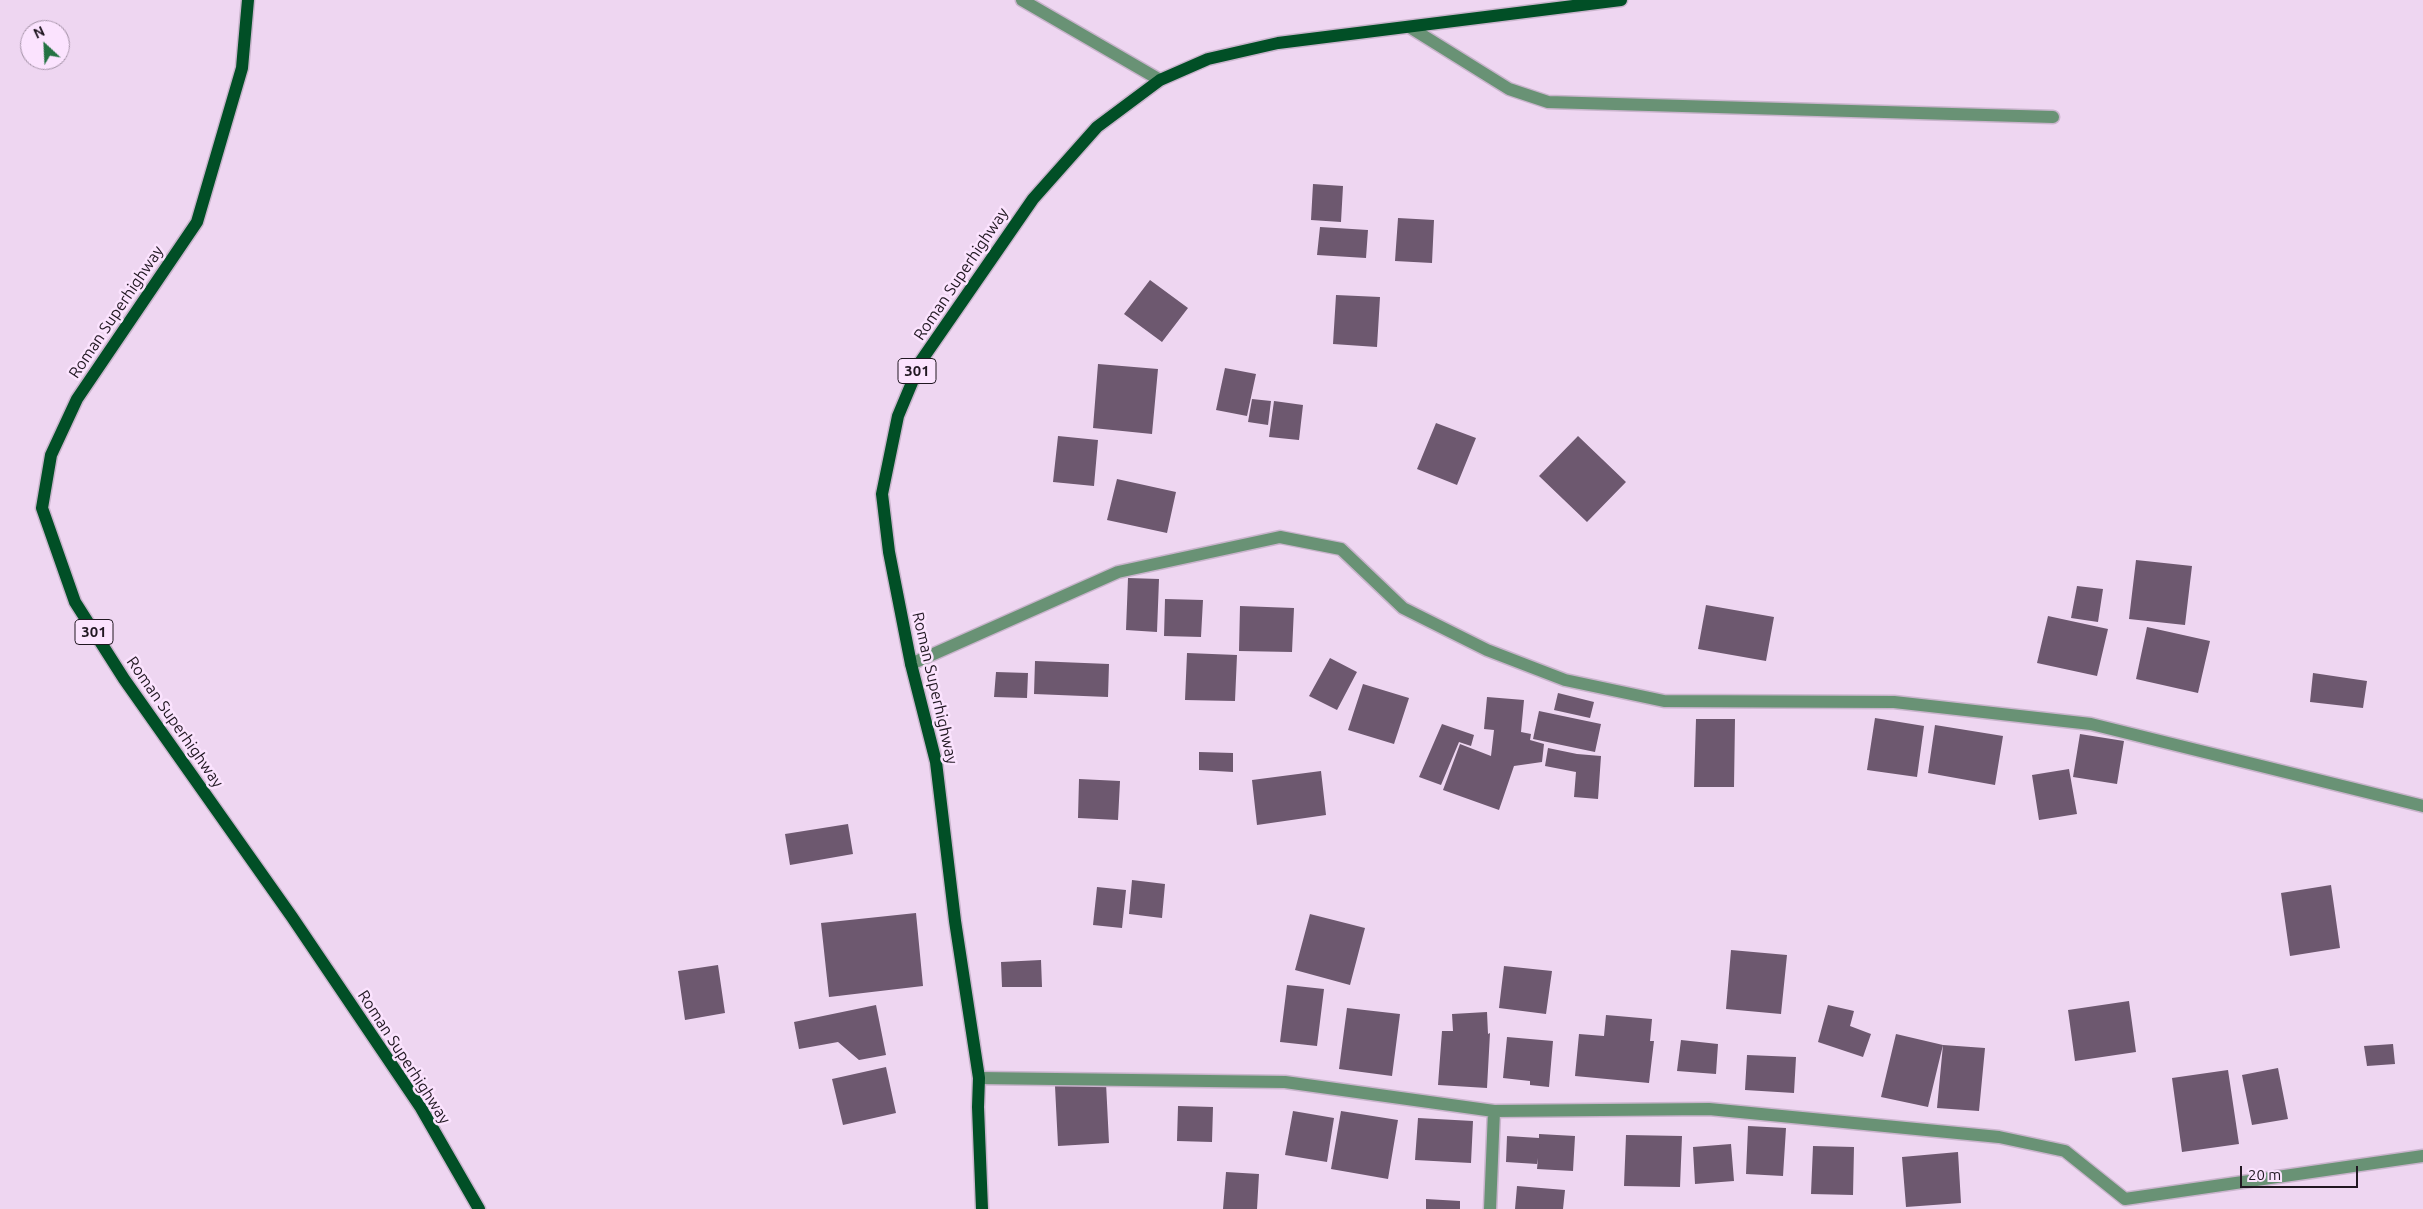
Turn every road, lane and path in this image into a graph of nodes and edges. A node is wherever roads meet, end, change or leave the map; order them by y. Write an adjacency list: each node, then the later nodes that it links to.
1 (248, 0): 13 (main road, Roman Superhighway / 301)
2 (1022, 0): 5 (street)
3 (1621, 0): 4 (main road, Roman Superhighway / 301)
4 (1411, 28): 5 (main road, Roman Superhighway / 301); 6 (street)
5 (1160, 80): 7 (main road, Roman Superhighway / 301)
6 (2052, 117)
7 (912, 664): 8 (street); 9 (main road, Roman Superhighway / 301)
8 (2423, 806)
9 (979, 1078): 10 (street); 14 (main road, Roman Superhighway / 301)
10 (1494, 1111): 12 (street); 15 (street)
11 (2423, 1156): 12 (street)
12 (2129, 1204)
13 (479, 1209)
14 (982, 1209)
15 (1490, 1209)

